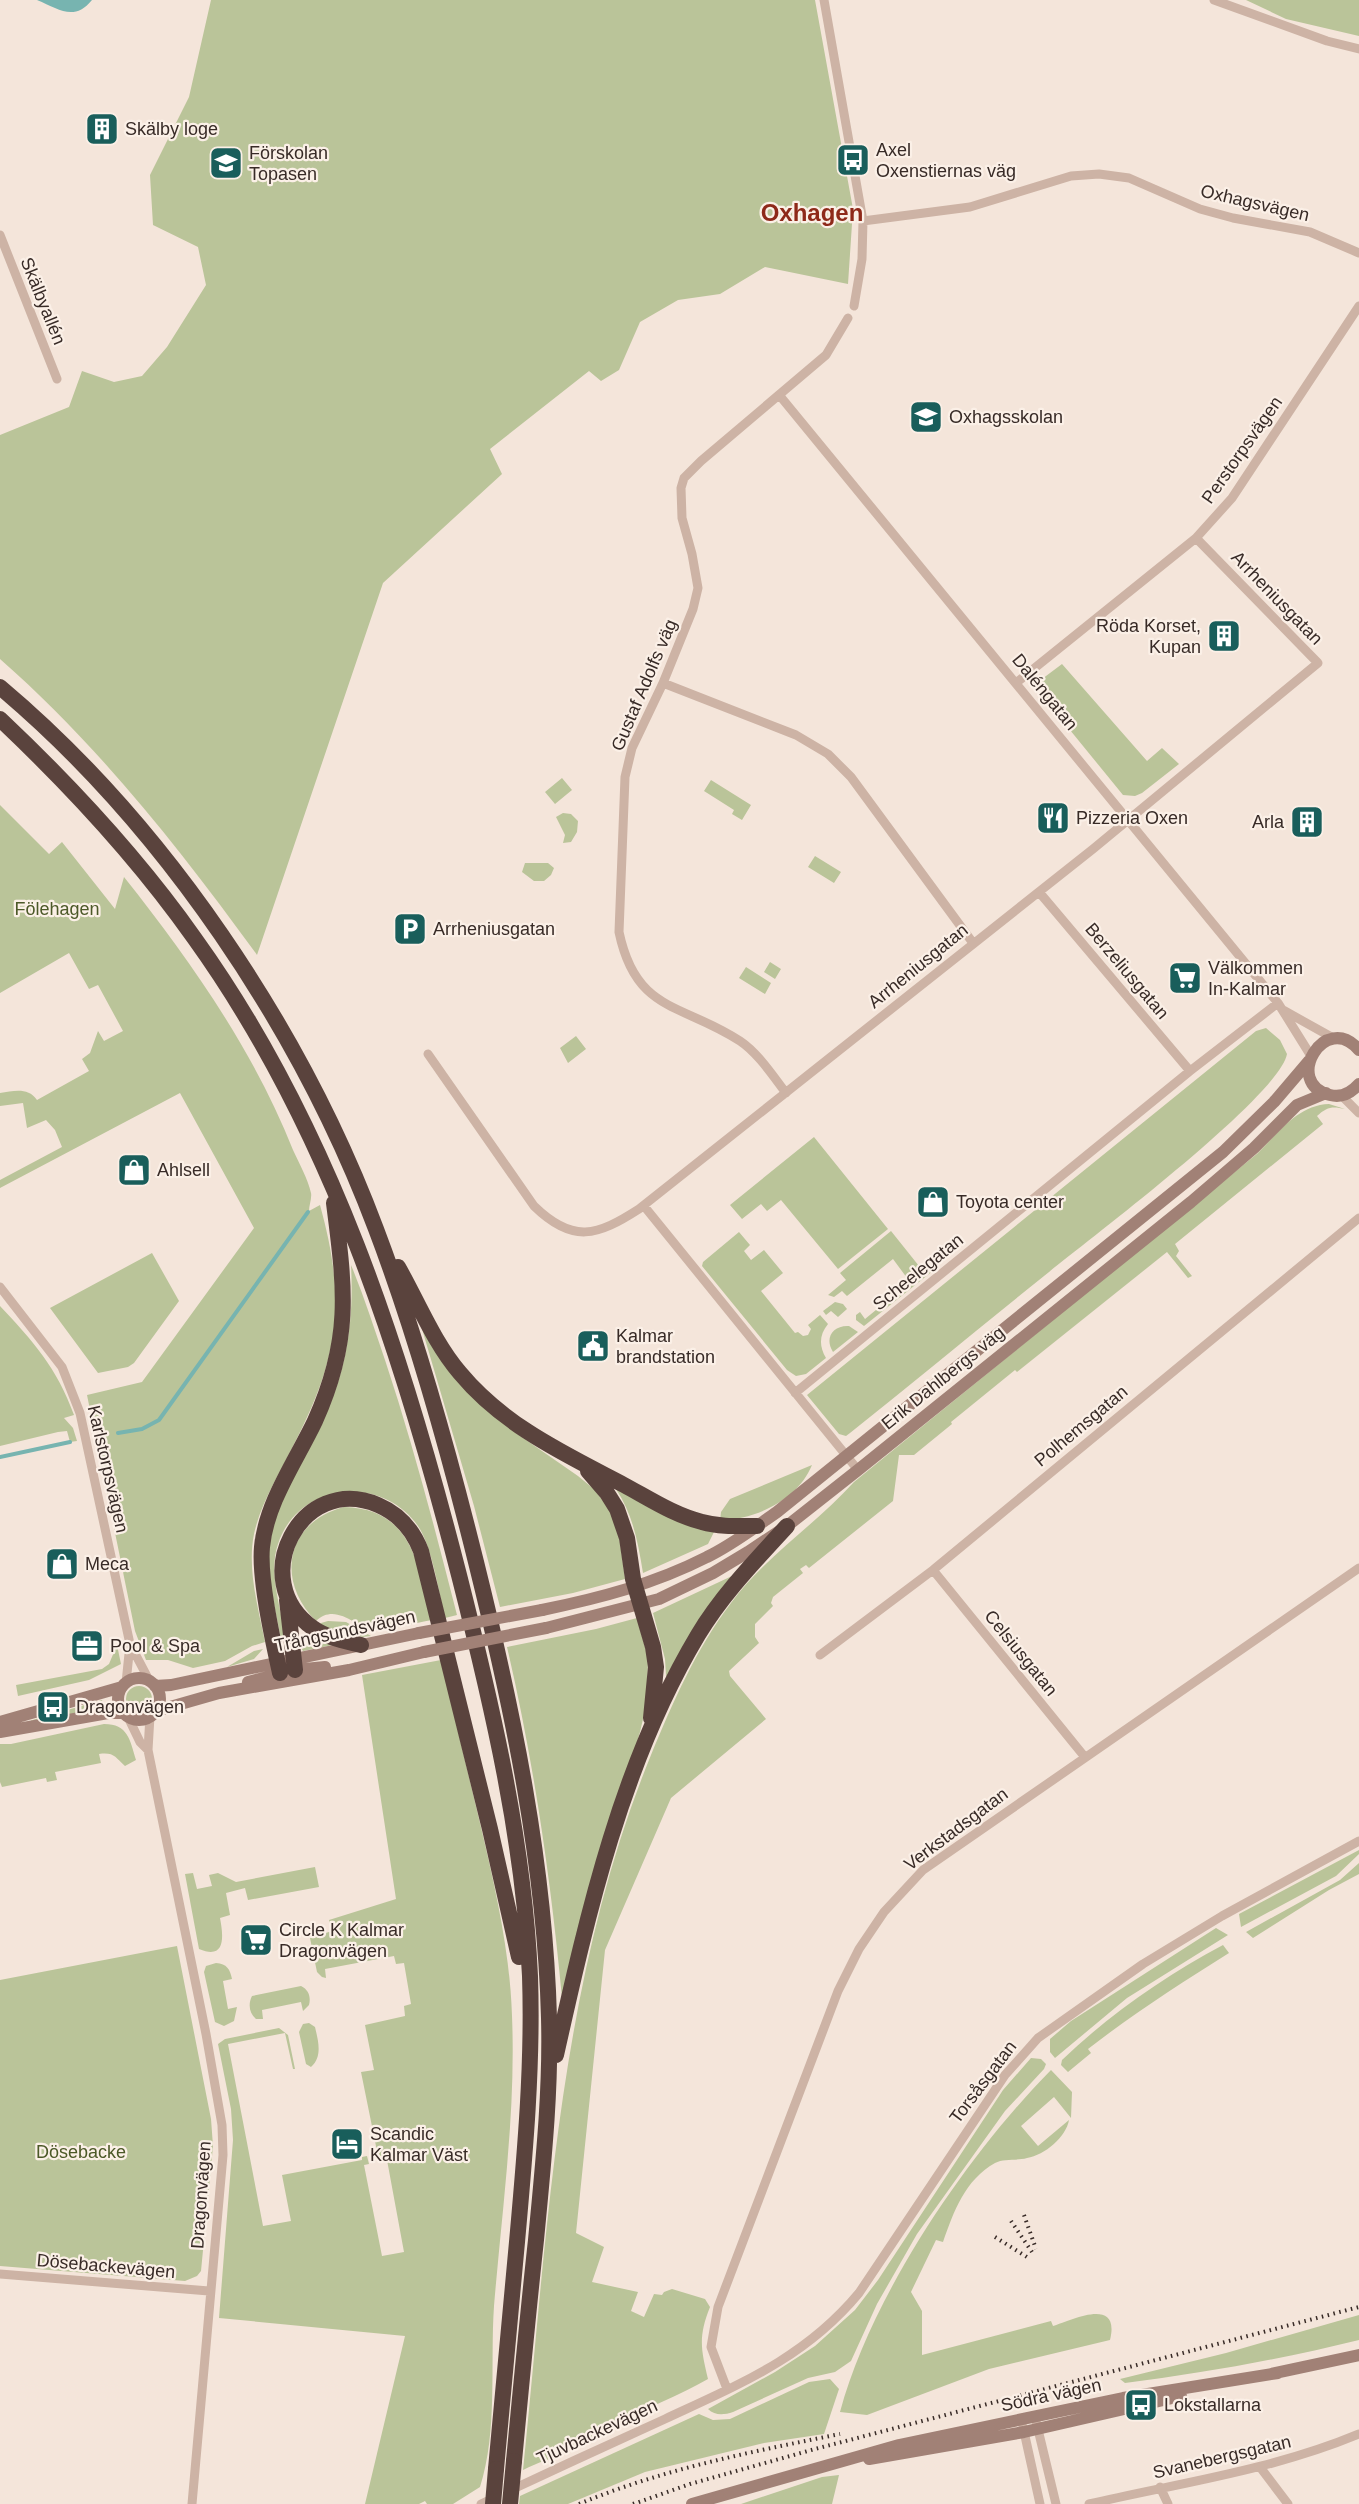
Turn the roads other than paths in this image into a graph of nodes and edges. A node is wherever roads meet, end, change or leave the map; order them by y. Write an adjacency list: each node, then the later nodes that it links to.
1 (824, 0): 4 (street)
2 (1214, 0): 3 (street)
3 (1359, 48)
4 (863, 221): 6 (street, Oxhagsvägen); 7 (street)
5 (0, 235): 10 (street, Skälbyallén)
6 (1359, 253)
7 (854, 306)
8 (1359, 306): 12 (street, Perstorpsvägen)
9 (848, 318): 11 (street, Gustaf Adolfs väg)
10 (57, 379)
11 (780, 396): 13 (street, Gustaf Adolfs väg); 14 (street, Daléngatan)
12 (1196, 538): 14 (street, Perstorpsvägen); 17 (street, Arrheniusgatan)
13 (663, 683): 19 (street); 28 (street, Gustaf Adolfs väg)
14 (1016, 683): 17 (street, Daléngatan)
15 (0, 687): 35 (highway)
16 (0, 719): 32 (highway)
17 (1128, 819): 18 (street, Arrheniusgatan); 20 (street, Daléngatan)
18 (1039, 892): 19 (street, Arrheniusgatan); 26 (street, Berzeliusgatan)
19 (973, 943): 28 (street, Arrheniusgatan)
20 (1281, 1007): 22 (street, Daléngatan); 25 (street, Daléngatan); 26 (street, Scheelegatan)
21 (1359, 1035): 22 (main road, Erik Dahlbergs väg)
22 (1340, 1040): 23 (main road); 25 (main road, Erik Dahlbergs väg)
23 (1359, 1050)
24 (428, 1054): 33 (street, Arrheniusgatan)
25 (1310, 1058): 29 (main road); 38 (main road, Erik Dahlbergs väg)
26 (1190, 1071): 37 (street, Scheelegatan)
27 (1359, 1084): 30 (main road)
28 (786, 1093): 33 (street, Arrheniusgatan)
29 (1326, 1094): 30 (main road, Erik Dahlbergs väg); 40 (main road, Erik Dahlbergs väg)
30 (1341, 1095): 31 (street)
31 (1359, 1113)
32 (332, 1181): 54 (highway); 66 (highway)
33 (644, 1206): 37 (street)
34 (1359, 1218): 43 (street, Polhemsgatan)
35 (375, 1227): 39 (highway); 67 (highway)
36 (0, 1287): 50 (street, Karlstorpsvägen)
37 (795, 1393): 38 (street)
38 (846, 1456): 40 (street); 41 (main road, Erik Dahlbergs väg)
39 (581, 1464): 41 (highway); 45 (highway)
40 (858, 1470): 42 (main road, Erik Dahlbergs väg)
41 (756, 1526): 45 (main road, Erik Dahlbergs väg)
42 (786, 1526): 47 (main road, Erik Dahlbergs väg); 62 (highway)
43 (933, 1570): 52 (street, Polhemsgatan); 64 (street, Celsiusgatan)
44 (1358, 1572): 64 (street, Verkstadsgatan)
45 (635, 1588): 47 (highway); 48 (main road, Erik Dahlbergs väg)
46 (286, 1600): 51 (highway); 54 (highway); 66 (highway)
47 (640, 1605): 49 (main road, Erik Dahlbergs väg); 62 (highway)
48 (542, 1611): 51 (main road, Trångsundsvägen, bridge)
49 (546, 1628): 53 (main road, Trångsundsvägen, bridge)
50 (130, 1644): 55 (street, Karlstorpsvägen); 56 (street, Karlstorpsvägen)
51 (361, 1645): 54 (main road, Trångsundsvägen)
52 (820, 1655)
53 (392, 1659): 54 (main road, Trångsundsvägen); 57 (main road, Trångsundsvägen)
54 (287, 1667): 55 (main road, Trångsundsvägen); 57 (main road, Trångsundsvägen)
55 (152, 1683): 56 (main road); 59 (main road)
56 (124, 1685): 58 (main road); 60 (main road)
57 (219, 1693): 59 (main road, Trångsundsvägen)
58 (125, 1714): 59 (main road); 61 (main road); 63 (street, Dragonvägen)
59 (153, 1714): 63 (street, Dragonvägen)
60 (0, 1722)
61 (0, 1732)
62 (649, 1734): 67 (highway)
63 (148, 1750): 69 (street, Dragonvägen)
64 (1084, 1756): 71 (street, Verkstadsgatan)
65 (1359, 1841): 71 (street, Torsåsgatan)
66 (531, 2022): 79 (highway, bridge)
67 (548, 2088): 80 (highway, bridge)
68 (0, 2274): 69 (street, Dösebackevägen)
69 (209, 2291): 77 (street, Dragonvägen)
70 (1359, 2355): 72 (main road, Södra vägen)
71 (728, 2390): 78 (street, Tjuvbackevägen)
72 (1037, 2423): 73 (main road, Södra vägen); 83 (street)
73 (1023, 2426): 81 (main road, Södra vägen); 82 (street)
74 (1359, 2434): 75 (street, Svanebergsgatan)
75 (1260, 2467): 76 (street, Svanebergsgatan); 86 (street)
76 (1160, 2487): 84 (street, Svanebergsgatan); 85 (street)
77 (192, 2504)
78 (481, 2504)
79 (493, 2504)
80 (510, 2504)
81 (693, 2504)
82 (1040, 2504)
83 (1056, 2504)
84 (1089, 2504)
85 (1168, 2504)
86 (1288, 2504)

